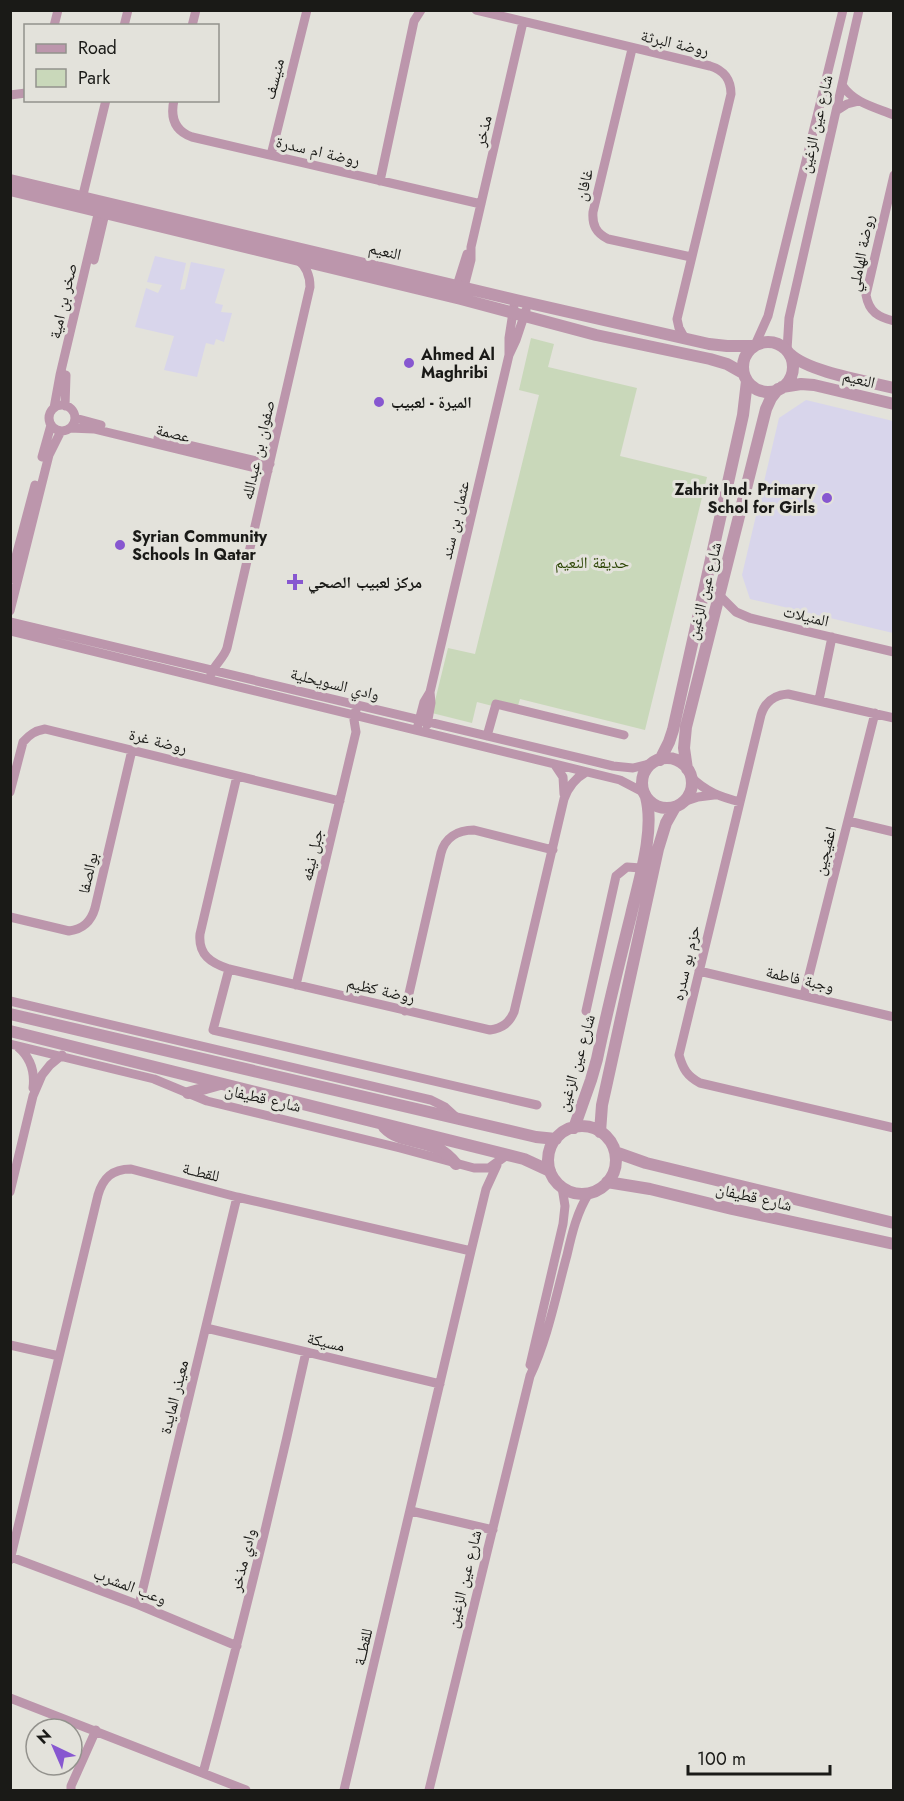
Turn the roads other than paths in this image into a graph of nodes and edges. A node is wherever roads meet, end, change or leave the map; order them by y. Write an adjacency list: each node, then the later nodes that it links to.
1 (307, 10): 14 (street, منيسف)
2 (421, 10): 17 (street)
3 (477, 10): 6 (street, روضة البرثة)
4 (843, 10): 31 (street, شارع عين الزغين)
5 (859, 10): 8 (street, شارع عين الزغين)
6 (523, 22): 7 (street, روضة البرثة); 20 (street, مذخر)
7 (632, 49): 23 (street, روضة البرثة); 23 (street, غافان)
8 (842, 85): 9 (street); 12 (street, شارع عين الزغين)
9 (858, 101): 12 (street); 13 (street)
10 (106, 102): 19 (street)
11 (174, 102): 14 (street, روضة ام سدرة)
12 (836, 111): 32 (street, شارع عين الزغين)
13 (894, 115)
14 (270, 155): 17 (street, روضة ام سدرة)
15 (894, 175): 22 (street, روضة الهاملي)
16 (10, 180): 19 (street, النعيم)
17 (380, 181): 20 (street, روضة ام سدرة)
18 (10, 190): 19 (street, النعيم)
19 (81, 202): 21 (street, النعيم)
20 (481, 204): 25 (street, مذخر)
21 (103, 207): 24 (street, النعيم); 25 (street, النعيم); 37 (street, صخر بن امية); 38 (street, صخر بن امية)
22 (890, 208): 28 (street, روضة الهاملي)
23 (691, 257): 27 (street, روضة البرثة)
24 (298, 260): 25 (street, النعيم); 42 (street, صفوان بن عبدالله)
25 (459, 292): 26 (street, النعيم)
26 (520, 307): 29 (street, النعيم); 33 (street, النعيم); 59 (street, عثمان بن سند)
27 (677, 319): 29 (street); 30 (street)
28 (894, 321)
29 (662, 332): 30 (street, النعيم)
30 (684, 337): 31 (street, النعيم)
31 (754, 346): 32 (street); 33 (street)
32 (788, 352): 34 (street, النعيم); 35 (street)
33 (745, 377): 35 (street); 65 (street, شارع عين الزغين)
34 (894, 387)
35 (780, 388): 36 (street, النعيم); 44 (street, شارع عين الزغين)
36 (894, 404)
37 (65, 406): 38 (street); 39 (street)
38 (54, 408): 40 (street)
39 (75, 418): 41 (street); 42 (street, عصمة)
40 (51, 425): 41 (street); 43 (street)
41 (66, 430): 42 (street, عصمة); 45 (street)
42 (269, 468): 50 (street, صفوان بن عبدالله)
43 (10, 579)
44 (720, 596): 48 (street, المنيلات); 68 (street, شارع عين الزغين)
45 (10, 611)
46 (10, 622): 50 (street, وادي السويحلية)
47 (10, 631): 51 (street, وادي السويحلية)
48 (832, 637): 49 (street, المنيلات); 52 (street)
49 (894, 652)
50 (212, 670): 51 (street, صفوان بن عبدالله); 53 (street, وادي السويحلية)
51 (210, 680): 56 (street, وادي السويحلية)
52 (819, 700): 55 (street, حزم بو سدره); 75 (street, حزم بو سدره)
53 (358, 705): 54 (street, وادي السويحلية); 56 (street, جبل نيفه)
54 (369, 708): 57 (street, جبل نيفه); 59 (street, وادي السويحلية)
55 (875, 713): 58 (street, حزم بو سدره); 77 (street, اعفيجين)
56 (355, 715): 57 (street, وادي السويحلية); 61 (street, جبل نيفه)
57 (366, 718): 60 (street, وادي السويحلية); 61 (street, جبل نيفه)
58 (894, 718)
59 (423, 721): 60 (street, عثمان بن سند); 63 (street, وادي السويحلية)
60 (421, 731): 66 (street, وادي السويحلية)
61 (356, 732): 74 (street, جبل نيفه)
62 (624, 735): 63 (street)
63 (487, 736): 65 (street, وادي السويحلية)
64 (132, 750): 69 (street, روضة غرة); 70 (street, روضة غرة); 81 (street, بوالصفا)
65 (656, 761): 68 (street); 71 (street)
66 (555, 765): 67 (street, وادي السويحلية); 73 (street, روضة كظيم)
67 (586, 772): 71 (street, وادي السويحلية); 73 (street, روضة كظيم)
68 (689, 773): 72 (street); 76 (street)
69 (237, 776): 74 (street, روضة غرة); 82 (street, روضة كظيم)
70 (10, 792)
71 (645, 794): 76 (street); 80 (street, شارع عين الزغين)
72 (714, 795): 75 (street); 76 (street)
73 (564, 799): 79 (street, روضة كظيم)
74 (340, 801): 84 (street, جبل نيفه)
75 (740, 802): 83 (street, حزم بو سدره)
76 (679, 805): 103 (street, شارع عين الزغين)
77 (848, 821): 78 (street); 85 (street, اعفيجين)
78 (894, 832)
79 (553, 850): 87 (street, روضة كظيم); 87 (street)
80 (642, 868): 88 (street); 101 (street, شارع عين الزغين)
81 (10, 917)
82 (229, 969): 84 (street, روضة كظيم); 98 (street)
83 (699, 971): 85 (street, وجبة فاطمة); 102 (street, حزم بو سدره)
84 (296, 985): 87 (street, روضة كظيم)
85 (804, 995): 90 (street, وجبة فاطمة)
86 (10, 1001): 99 (street, شارع قطيفان)
87 (405, 1011)
88 (586, 1011)
89 (10, 1014): 99 (street, شارع قطيفان)
90 (894, 1017)
91 (10, 1031): 93 (street, شارع قطيفان)
92 (13, 1045): 94 (street, شارع قطيفان); 97 (street)
93 (72, 1045): 94 (street); 95 (street, شارع قطيفان)
94 (60, 1056): 96 (street, شارع قطيفان); 97 (street)
95 (221, 1084): 96 (street); 100 (street, شارع قطيفان)
96 (188, 1093): 107 (street, شارع قطيفان)
97 (33, 1096): 113 (street)
98 (537, 1105)
99 (457, 1118): 104 (street, شارع قطيفان)
100 (381, 1124): 106 (street, شارع قطيفان); 107 (street)
101 (574, 1128): 103 (street); 104 (street)
102 (894, 1128)
103 (600, 1132): 105 (street)
104 (556, 1139): 109 (street)
105 (615, 1152): 110 (street); 116 (street)
106 (502, 1159): 108 (street); 109 (street, شارع قطيفان); 111 (street, للقطــة)
107 (456, 1164): 108 (street, شارع قطيفان)
108 (481, 1169): 111 (street, للقطــة)
109 (550, 1171): 112 (street)
110 (607, 1182): 114 (street); 117 (street, شارع قطيفان)
111 (486, 1188): 118 (street, للقطــة)
112 (562, 1188): 114 (street); 123 (street, شارع عين الزغين)
113 (10, 1192)
114 (589, 1193): 123 (street, شارع عين الزغين)
115 (237, 1197): 118 (street, للقطــة); 119 (street, معيذر المايدة); 122 (street, للقطــة)
116 (894, 1223)
117 (894, 1244)
118 (471, 1251): 124 (street, للقطــة)
119 (206, 1328): 121 (street, مسيكة); 128 (street, معيذر المايدة)
120 (10, 1345): 122 (street)
121 (306, 1352): 124 (street, مسيكة); 129 (street, وادي مذخر)
122 (59, 1356): 127 (street, للقطــة)
123 (530, 1376): 126 (street, شارع عين الزغين)
124 (440, 1384): 125 (street, للقطــة)
125 (411, 1511): 126 (street); 135 (street, للقطــة)
126 (493, 1530): 136 (street, شارع عين الزغين)
127 (11, 1558): 128 (street, وعب المشرب)
128 (139, 1605): 129 (street, وعب المشرب)
129 (237, 1646): 132 (street, وادي مذخر)
130 (10, 1698): 131 (street)
131 (96, 1730): 132 (street); 133 (street)
132 (203, 1773): 134 (street)
133 (68, 1789)
134 (246, 1791)
135 (344, 1791)
136 (429, 1791)

